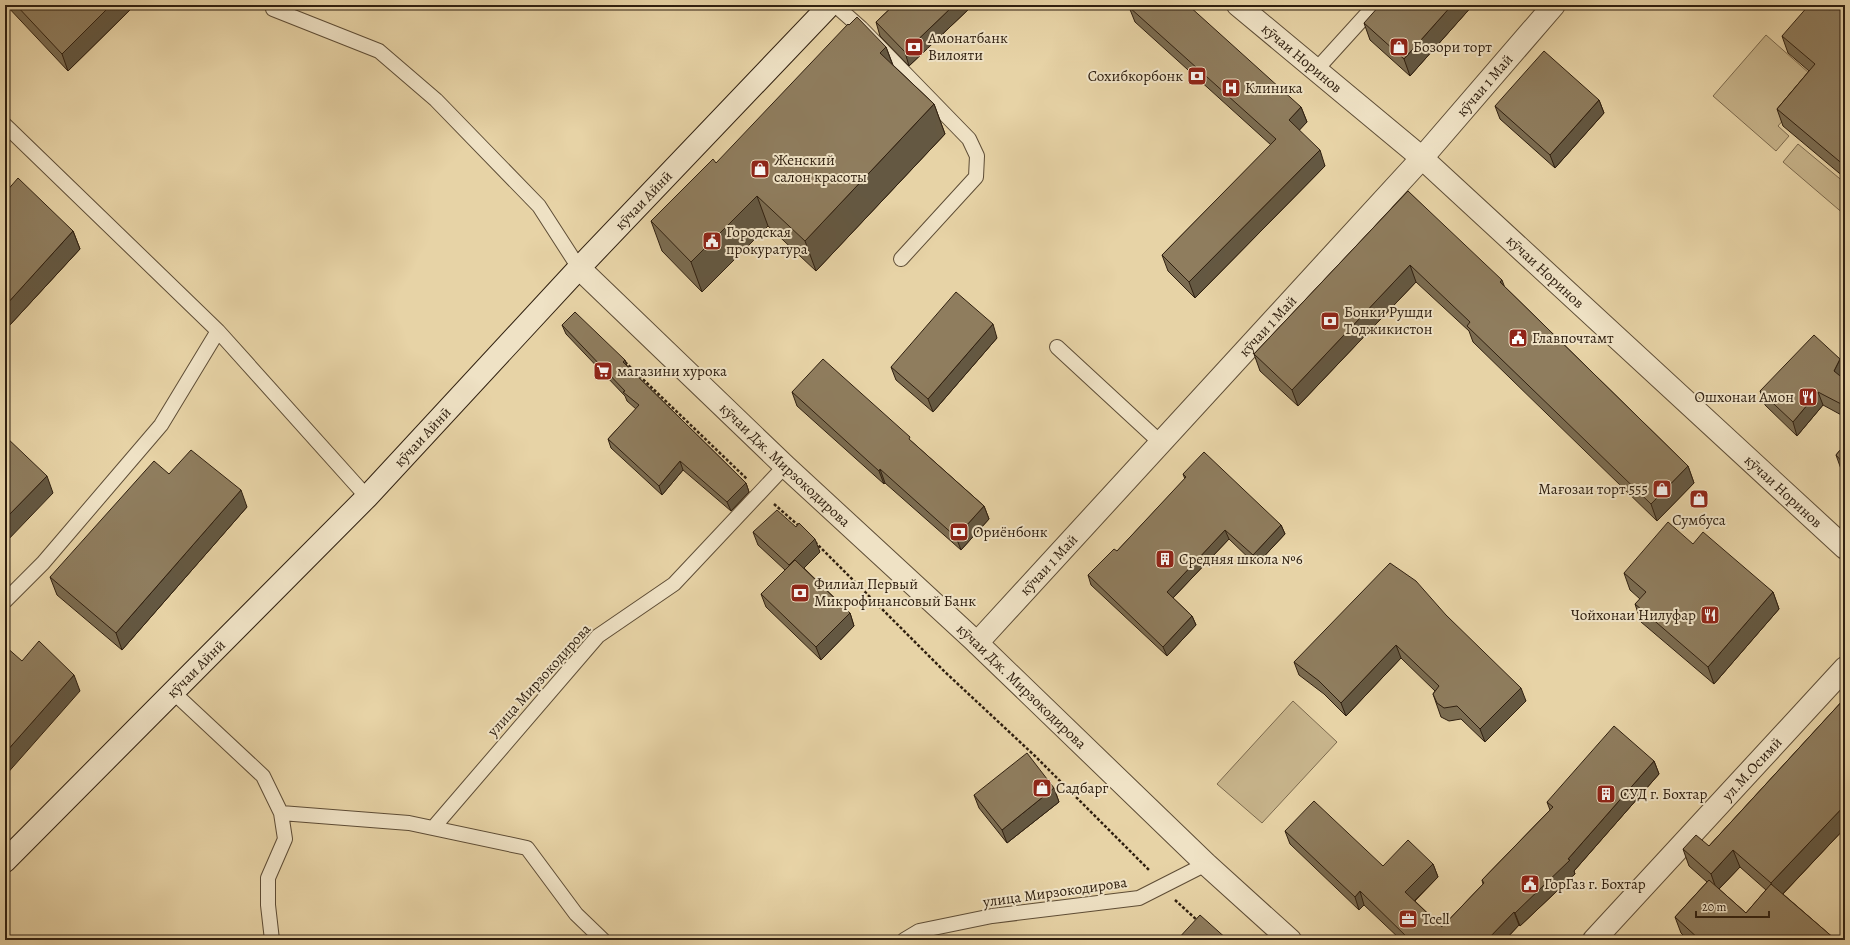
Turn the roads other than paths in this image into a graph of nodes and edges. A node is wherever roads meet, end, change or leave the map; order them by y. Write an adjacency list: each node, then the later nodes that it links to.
1 (274, 5): 11 (lane)
2 (830, 5): 11 (street, кӯчаи Айнӣ)
3 (835, 5): 10 (lane)
4 (1238, 5): 7 (street, кӯчаи Норинов)
5 (1375, 5): 7 (lane)
6 (1554, 5): 9 (street, кӯчаи 1 Май)
7 (1316, 70): 9 (street, кӯчаи Норинов)
8 (5, 125): 12 (lane)
9 (1422, 158): 14 (street, кӯчаи 1 Май); 17 (street, кӯчаи Норинов)
10 (901, 259)
11 (579, 268): 15 (street, кӯчаи Дж. Мирзокодирова); 16 (street, кӯчаи Айнӣ)
12 (218, 330): 16 (lane); 18 (lane)
13 (1057, 347): 14 (lane)
14 (1160, 443): 19 (street, кӯчаи 1 Май)
15 (785, 466): 19 (street, кӯчаи Дж. Мирзокодирова); 23 (lane, улица Мирзокодирова)
16 (367, 497): 21 (street, кӯчаи Айнӣ)
17 (1845, 548)
18 (5, 601)
19 (977, 643): 25 (street, кӯчаи Дж. Мирзокодирова)
20 (1845, 668): 30 (street, ул.М.Осимй)
21 (173, 692): 22 (lane); 24 (street, кӯчаи Айнӣ)
22 (281, 813): 23 (lane); 26 (lane)
23 (433, 828): 27 (lane)
24 (5, 861)
25 (1206, 864): 28 (lane, улица Мирзокодирова); 29 (street, кӯчаи Дж. Мирзокодирова)
26 (272, 940)
27 (603, 940)
28 (904, 940)
29 (1290, 940)
30 (1594, 940)

